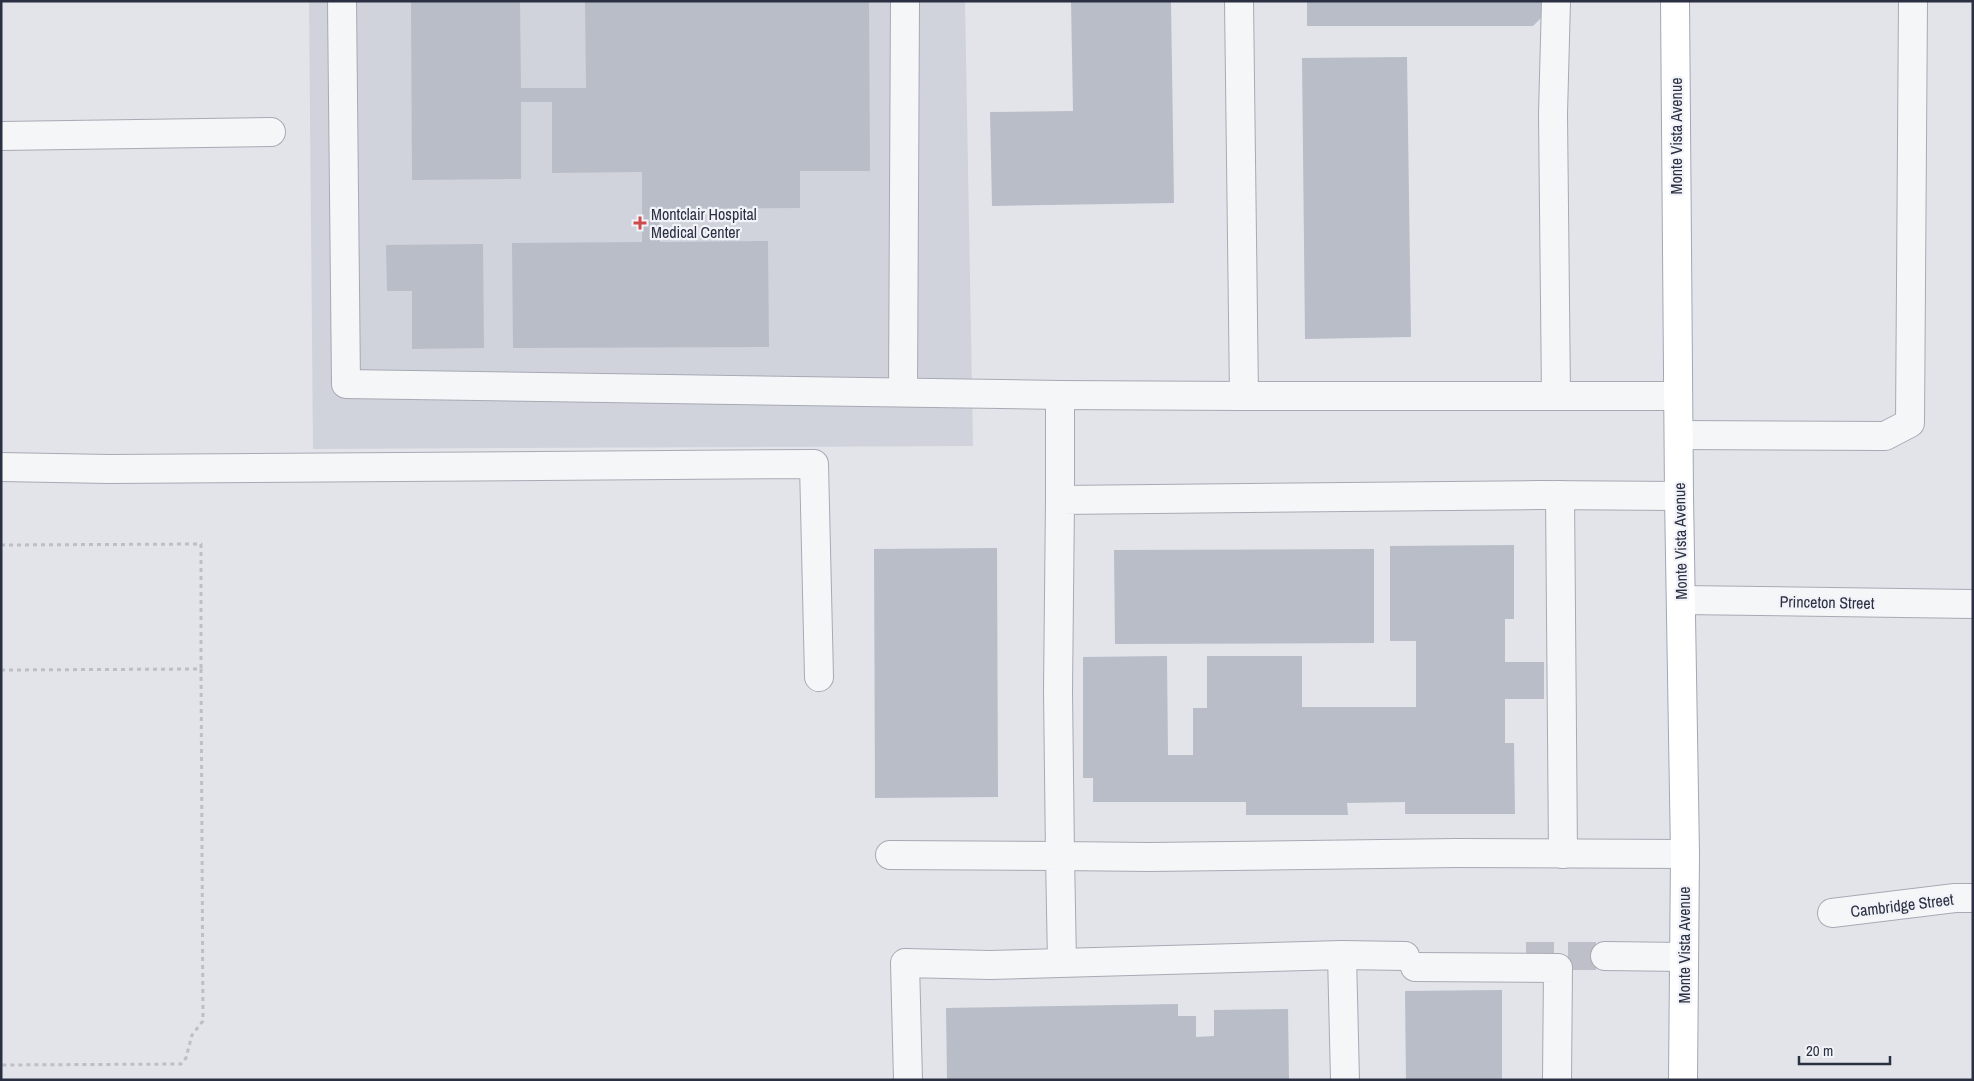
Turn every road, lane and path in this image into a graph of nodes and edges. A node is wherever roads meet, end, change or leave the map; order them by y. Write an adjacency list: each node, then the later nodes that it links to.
1 (342, 1): 9 (street)
2 (905, 1): 9 (street)
3 (1239, 1): 12 (street)
4 (1556, 1): 11 (street)
5 (1675, 1): 13 (main road, Monte Vista Avenue)
6 (1913, 1): 14 (street)
7 (271, 132): 8 (street)
8 (1, 136)
9 (903, 392): 10 (street)
10 (1060, 395): 12 (street); 18 (street)
11 (1556, 395): 12 (street); 13 (street)
12 (1244, 396)
13 (1678, 396): 14 (main road, Monte Vista Avenue)
14 (1679, 436): 17 (main road, Monte Vista Avenue)
15 (1, 467): 24 (street)
16 (1560, 494): 17 (street); 18 (street); 25 (street)
17 (1679, 496): 20 (main road, Monte Vista Avenue)
18 (1060, 500): 28 (street)
19 (1, 545): 22 (path)
20 (1681, 600): 21 (street, Princeton Street); 26 (main road, Monte Vista Avenue)
21 (1973, 604)
22 (201, 669): 23 (path); 35 (path)
23 (1, 670)
24 (819, 678)
25 (1563, 854): 26 (street); 28 (street)
26 (1685, 854): 33 (main road, Monte Vista Avenue)
27 (890, 855): 28 (street)
28 (1060, 856): 34 (street)
29 (1973, 898): 30 (street, Cambridge Street)
30 (1832, 913)
31 (1342, 955): 34 (street); 37 (street); 38 (street)
32 (1605, 956): 33 (street)
33 (1684, 957): 39 (main road, Monte Vista Avenue)
34 (1062, 962): 36 (street)
35 (1, 1065)
36 (908, 1080)
37 (1346, 1080)
38 (1557, 1080)
39 (1683, 1080)

